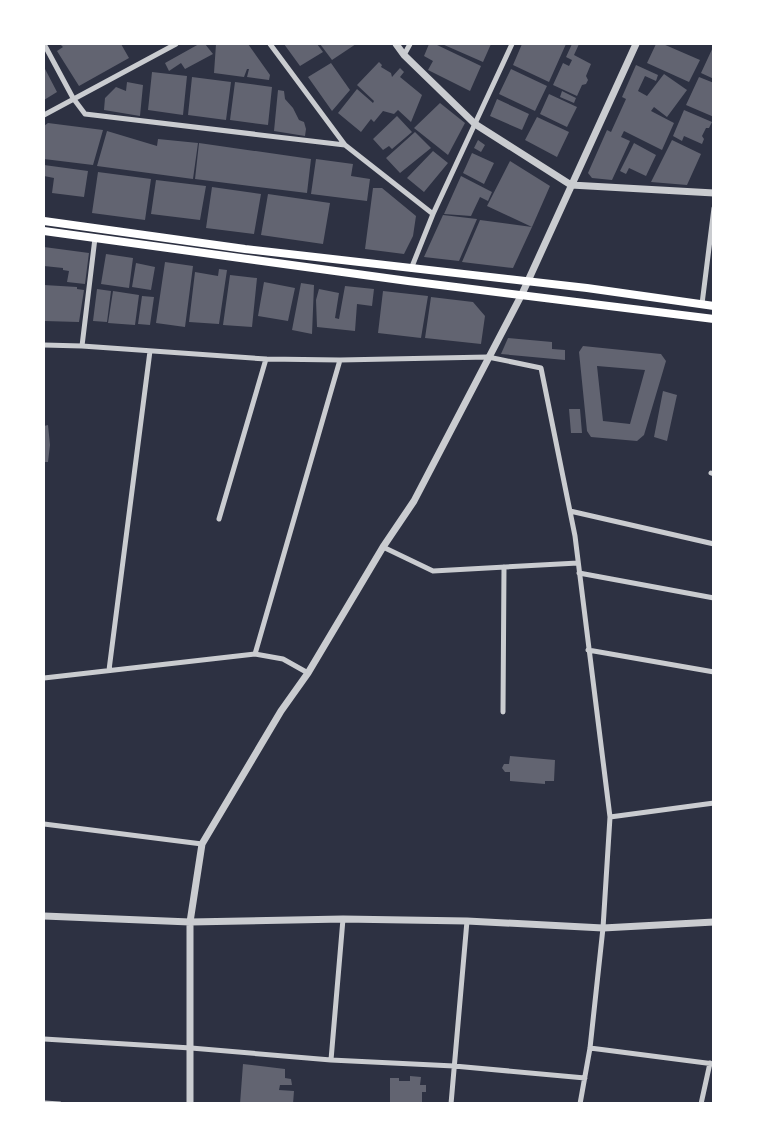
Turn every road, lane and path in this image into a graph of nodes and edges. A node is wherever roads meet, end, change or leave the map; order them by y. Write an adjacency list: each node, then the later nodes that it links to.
1 (44, 44): 9 (street)
2 (176, 44): 9 (street)
3 (270, 44): 12 (street)
4 (396, 44): 8 (street)
5 (410, 44): 8 (street)
6 (512, 44): 11 (street)
7 (636, 44): 13 (street)
8 (404, 55): 11 (street)
9 (73, 98): 10 (street); 12 (street)
10 (44, 115)
11 (475, 124): 13 (street); 16 (street)
12 (345, 146): 16 (street)
13 (571, 185): 14 (street); 24 (street)
14 (714, 193)
15 (714, 208): 19 (street)
16 (433, 214): 21 (street)
17 (44, 220): 21 (main road)
18 (44, 231): 20 (main road)
19 (712, 235): 22 (street)
20 (95, 238): 25 (main road); 30 (street)
21 (411, 269): 24 (main road)
22 (706, 269): 23 (street); 26 (street)
23 (714, 270)
24 (527, 282): 25 (street); 26 (main road)
25 (522, 294): 28 (main road); 32 (street)
26 (702, 304): 27 (main road)
27 (714, 306)
28 (714, 319)
29 (44, 345): 30 (street)
30 (82, 346): 31 (street)
31 (150, 351): 33 (street); 45 (street)
32 (488, 357): 34 (street); 35 (street); 38 (street)
33 (266, 359): 34 (street); 36 (street)
34 (340, 360): 44 (street)
35 (570, 511): 37 (street); 39 (street)
36 (219, 519)
37 (714, 544)
38 (383, 547): 40 (street); 47 (street)
39 (578, 563): 40 (street); 41 (street)
40 (504, 567): 49 (street)
41 (579, 573): 42 (street); 43 (street)
42 (714, 598)
43 (588, 650): 46 (street); 51 (street)
44 (255, 654): 45 (street); 47 (street)
45 (109, 670): 48 (street)
46 (714, 672)
47 (308, 673): 53 (street)
48 (44, 678)
49 (503, 712)
50 (714, 803): 51 (street)
51 (610, 817): 59 (street)
52 (44, 824): 53 (street)
53 (202, 844): 57 (street)
54 (44, 916): 57 (street)
55 (343, 919): 56 (street); 57 (street); 63 (street)
56 (467, 921): 59 (street); 65 (street)
57 (190, 922): 61 (street)
58 (714, 922): 59 (street)
59 (603, 928): 62 (street)
60 (44, 1039): 61 (street)
61 (191, 1048): 63 (street); 69 (street)
62 (590, 1048): 64 (street); 66 (street)
63 (332, 1060): 65 (street)
64 (712, 1064): 72 (street)
65 (454, 1066): 66 (street); 70 (street)
66 (585, 1078): 71 (street)
67 (44, 1102): 68 (street)
68 (60, 1104)
69 (190, 1104)
70 (451, 1104)
71 (580, 1104)
72 (701, 1104)

